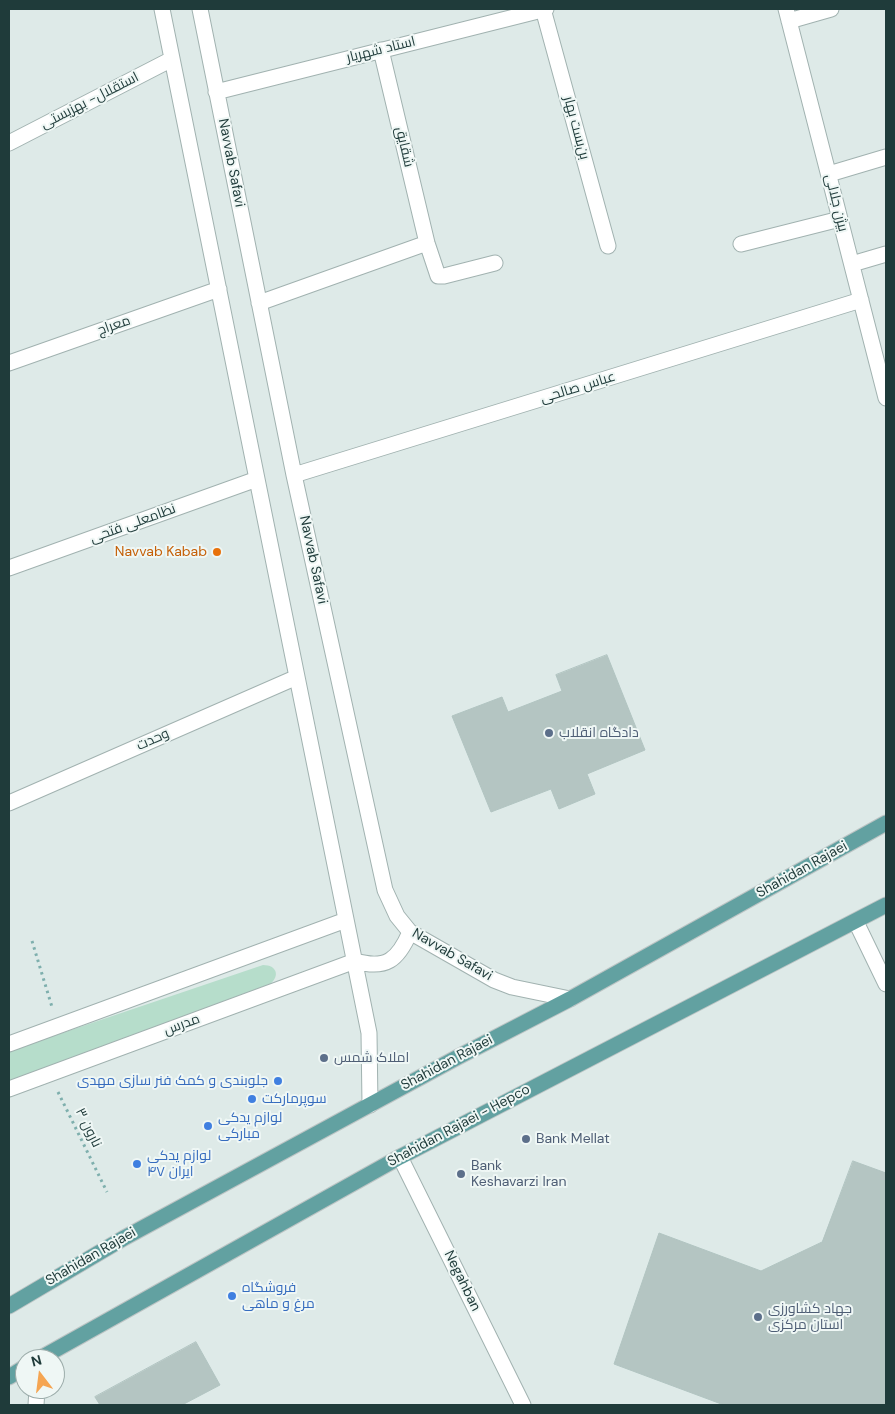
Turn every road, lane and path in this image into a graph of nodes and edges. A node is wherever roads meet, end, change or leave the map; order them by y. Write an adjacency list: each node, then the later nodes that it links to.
1 (162, 9): 8 (street)
2 (200, 9): 9 (street, Navvab Safavi)
3 (545, 9): 5 (street, استاد شهریار); 16 (street, بن‌بست بهار)
4 (830, 9): 6 (street)
5 (500, 14): 7 (street, استاد شهریار)
6 (788, 15): 12 (street, بیژن جلالی)
7 (381, 50): 9 (street, استاد شهریار); 14 (street, شقایق)
8 (172, 59): 10 (street, استقلال- بهزیستی); 20 (street)
9 (216, 92): 22 (street, Navvab Safavi)
10 (9, 143)
11 (886, 157): 12 (street)
12 (829, 174): 13 (street, بیژن جلالی)
13 (840, 219): 15 (street); 19 (street, بیژن جلالی)
14 (427, 243): 18 (street, شقایق); 22 (street)
15 (741, 244)
16 (608, 246)
17 (886, 254): 19 (street)
18 (495, 263)
19 (852, 264): 21 (street, بیژن جلالی)
20 (219, 289): 23 (street, معراج); 26 (street)
21 (861, 300): 24 (street, بیژن جلالی); 25 (street, عباس صالحی)
22 (259, 303): 25 (street, Navvab Safavi)
23 (9, 363)
24 (886, 398)
25 (294, 475): 34 (street, Navvab Safavi)
26 (257, 479): 27 (street, نظامعلی فتحی); 28 (street)
27 (9, 568)
28 (297, 677): 29 (street, وحدت); 32 (street)
29 (9, 803)
30 (886, 823): 38 (main road, Shahidan Rajaei)
31 (886, 905): 33 (main road, Shahidan Rajaei - Hepco)
32 (346, 920): 36 (street); 40 (street)
33 (856, 922): 37 (street); 44 (main road, Shahidan Rajaei - Hepco)
34 (410, 932): 36 (street); 38 (street, Navvab Safavi)
35 (32, 941): 39 (path)
36 (355, 962): 41 (street, مدرس); 43 (street)
37 (886, 984)
38 (570, 999): 43 (main road, Shahidan Rajaei)
39 (54, 1012)
40 (9, 1044)
41 (48, 1075): 42 (street, مدرس); 45 (path, نارون ۳)
42 (9, 1089)
43 (370, 1105): 46 (main road, Shahidan Rajaei)
44 (400, 1157): 47 (main road, Shahidan Rajaei - Hepco); 48 (street, Negahban)
45 (107, 1192)
46 (9, 1306)
47 (59, 1349)
48 (524, 1405)

